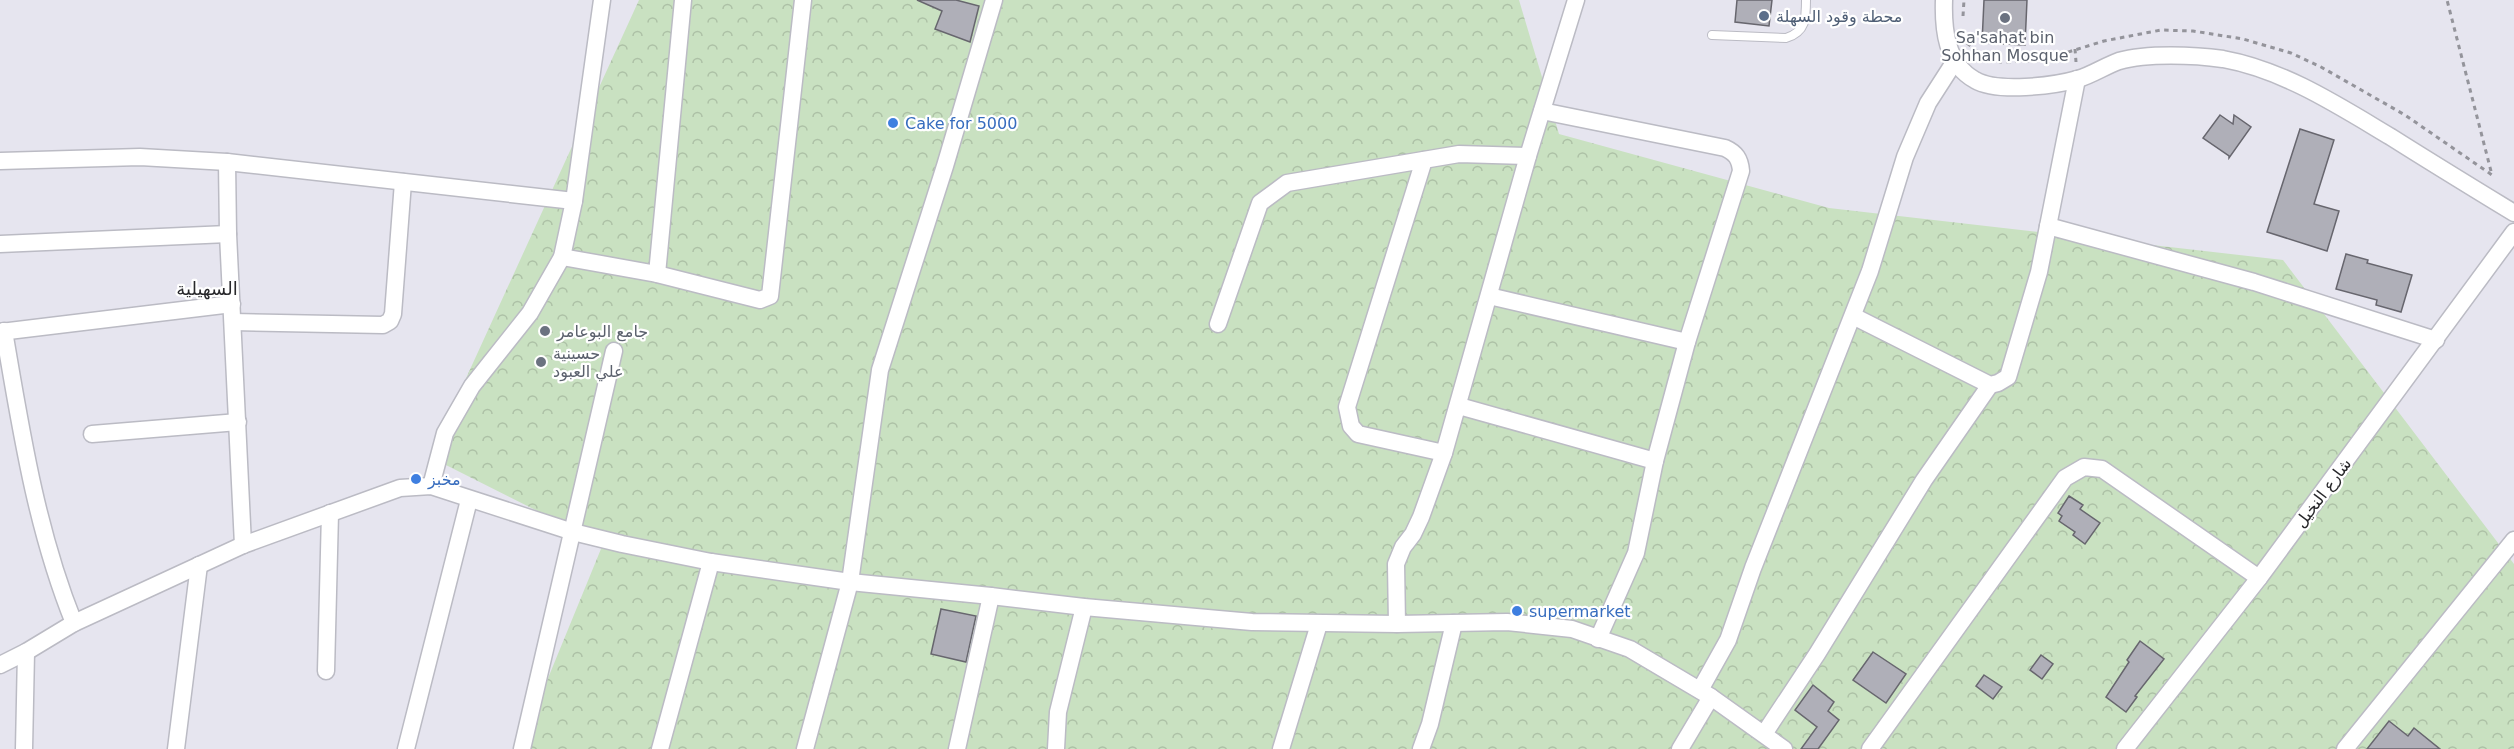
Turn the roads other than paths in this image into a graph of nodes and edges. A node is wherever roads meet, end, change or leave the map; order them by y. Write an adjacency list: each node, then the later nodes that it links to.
1 (602, 0): 17 (street)
2 (683, 0): 24 (street)
3 (803, 0): 24 (street)
4 (994, 0): 49 (street)
5 (1576, 0): 11 (street)
6 (1806, 0): 8 (lane)
7 (1944, 0): 9 (street)
8 (1712, 35)
9 (1955, 61): 10 (street); 27 (street)
10 (2077, 79): 18 (street); 19 (street)
11 (1542, 111): 12 (street); 32 (street)
12 (1528, 156): 13 (street); 25 (street)
13 (1425, 160): 29 (street); 38 (street)
14 (0, 162): 15 (street)
15 (228, 162): 16 (street); 21 (street)
16 (403, 182): 17 (street); 28 (street)
17 (574, 201): 23 (street)
18 (2514, 213)
19 (2048, 226): 31 (street); 34 (street)
20 (2514, 232): 31 (street, شارع النخيل)
21 (228, 234): 22 (street); 26 (street)
22 (0, 244)
23 (562, 258): 24 (street); 40 (street)
24 (657, 274)
25 (1489, 297): 32 (street); 35 (street)
26 (232, 304): 28 (street); 30 (street)
27 (1853, 316): 34 (street); 60 (street)
28 (233, 322): 36 (street)
29 (1218, 324)
30 (2, 332): 52 (street)
31 (2436, 340): 48 (street, شارع النخيل)
32 (1687, 342): 39 (street)
33 (614, 351): 43 (street)
34 (1989, 385): 61 (street)
35 (1459, 406): 38 (street); 39 (street)
36 (238, 422): 37 (street); 45 (street)
37 (92, 434)
38 (1444, 453): 55 (street)
39 (1655, 461): 56 (street)
40 (431, 486): 41 (street); 42 (street)
41 (469, 500): 43 (street); 64 (street)
42 (330, 513): 45 (street); 59 (street)
43 (573, 532): 46 (street); 65 (street)
44 (2514, 540): 76 (street)
45 (243, 545): 47 (street)
46 (711, 562): 49 (street); 66 (street)
47 (200, 565): 52 (street); 63 (street)
48 (2259, 578): 74 (street); 75 (street, شارع النخيل)
49 (850, 582): 50 (street); 67 (street)
50 (991, 596): 51 (street); 68 (street)
51 (1084, 607): 54 (street); 69 (street)
52 (74, 622): 57 (street)
53 (1454, 623): 55 (street); 56 (street); 71 (street)
54 (1319, 624): 55 (street); 70 (street)
55 (1397, 624)
56 (1598, 639): 60 (street)
57 (26, 652): 58 (street); 62 (street)
58 (0, 665)
59 (326, 671)
60 (1706, 694): 61 (street); 72 (street)
61 (1764, 734): 73 (street)
62 (24, 749)
63 (176, 749)
64 (406, 749)
65 (522, 749)
66 (660, 749)
67 (805, 749)
68 (957, 749)
69 (1056, 749)
70 (1281, 749)
71 (1421, 749)
72 (1680, 749)
73 (1784, 749)
74 (1870, 749)
75 (2126, 749)
76 (2345, 749)

